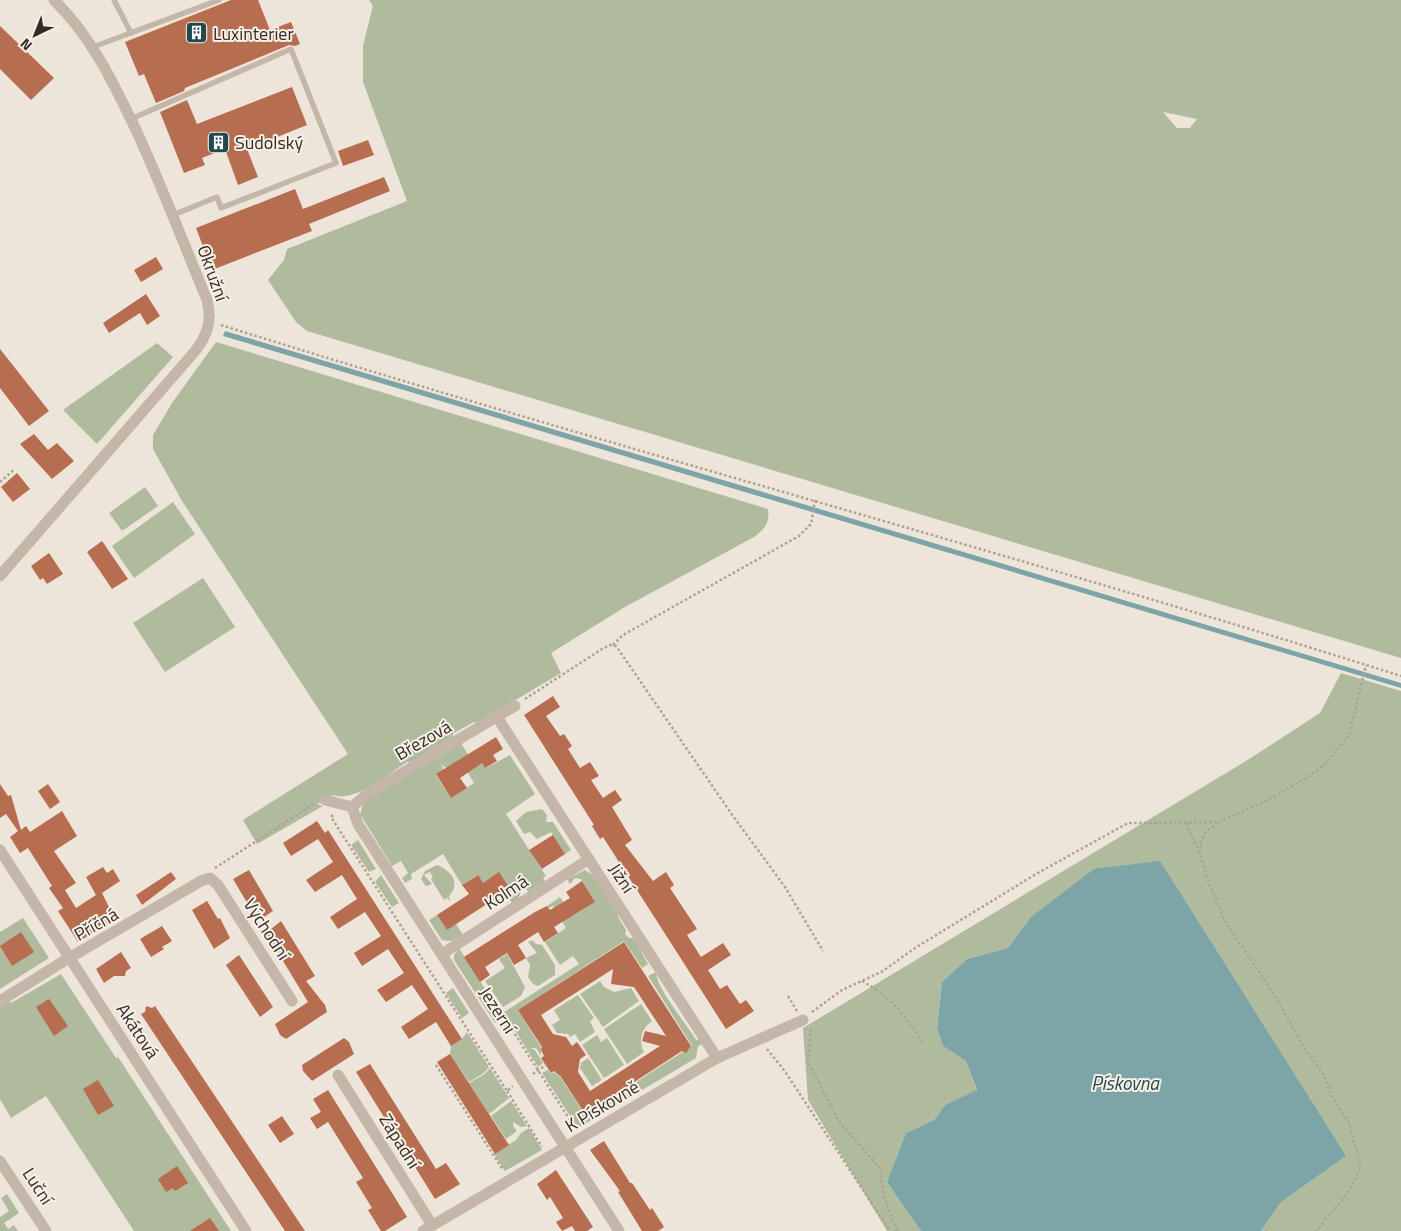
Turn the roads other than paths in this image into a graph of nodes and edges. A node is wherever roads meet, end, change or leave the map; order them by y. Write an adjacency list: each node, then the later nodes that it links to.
1 (54, 0): 5 (street, Okružní)
2 (114, 0): 4 (lane)
3 (219, 0): 4 (lane)
4 (132, 33): 5 (lane)
5 (93, 47): 6 (street, Okružní)
6 (130, 119): 7 (street, Okružní); 7 (lane)
7 (172, 215): 8 (street, Okružní)
8 (0, 576)
9 (514, 706): 10 (street, Březová)
10 (497, 717): 12 (street, Březová); 14 (street, Jižní)
11 (325, 800): 12 (street)
12 (352, 807): 16 (street, Jezerní)
13 (0, 850): 17 (street, Akátová)
14 (589, 859): 16 (street, Kolmá); 21 (street, Jižní)
15 (210, 878): 17 (street, Příčná); 18 (street, Východní)
16 (442, 954): 23 (street, Jezerní)
17 (71, 958): 19 (street, Příčná); 27 (street, Akátová)
18 (292, 1001)
19 (0, 1002)
20 (809, 1022): 21 (street, K Pískovně)
21 (717, 1058): 23 (street, K Pískovně)
22 (338, 1075): 25 (street, Západní)
23 (566, 1148): 25 (street, K Pískovně); 28 (street, Jezerní)
24 (0, 1161): 26 (street, Luční)
25 (427, 1228)
26 (46, 1231)
27 (246, 1231)
28 (619, 1231)

